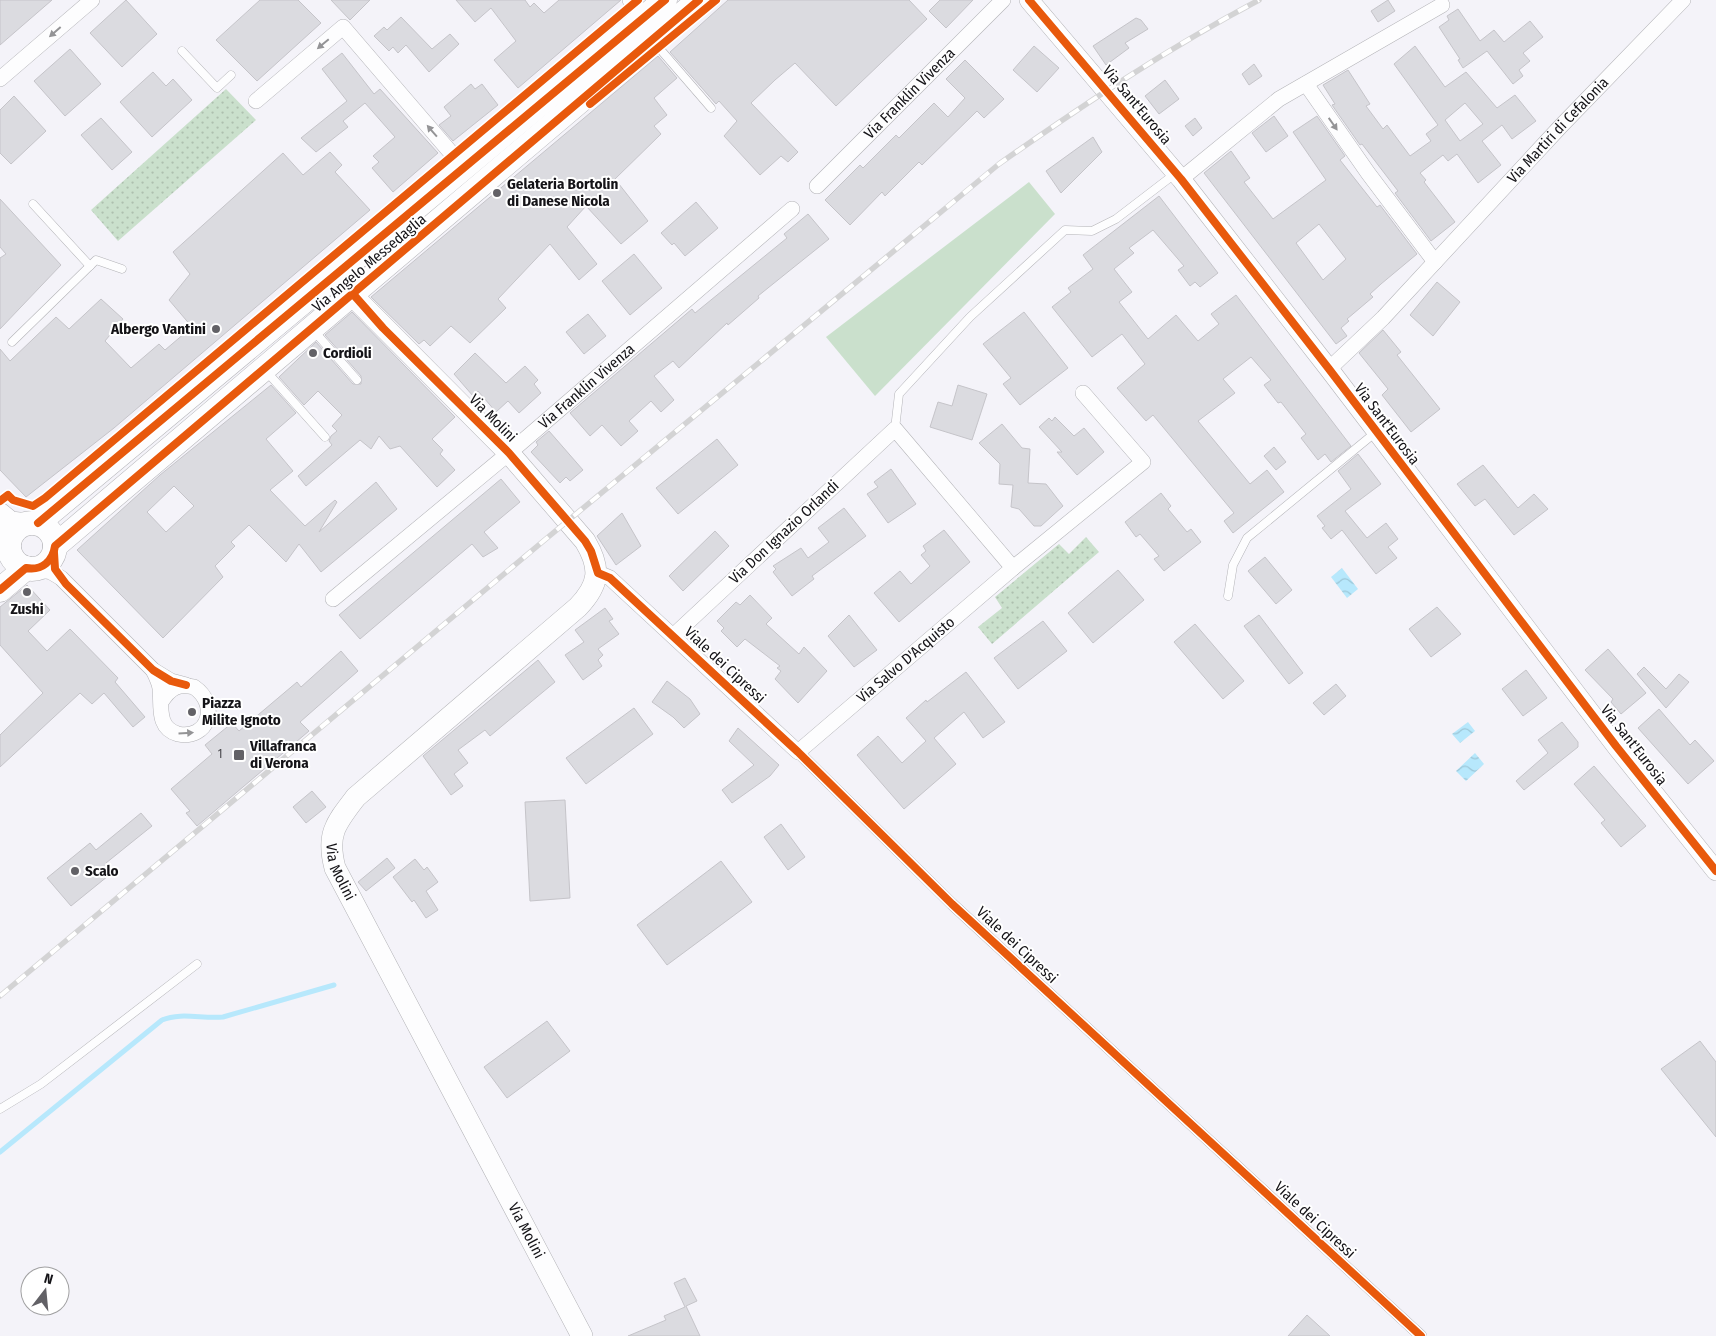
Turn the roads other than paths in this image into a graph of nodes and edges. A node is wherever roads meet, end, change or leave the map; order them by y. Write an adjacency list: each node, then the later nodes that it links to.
1 (92, 0): 12 (street, one-way to 12)
2 (665, 0): 8 (main road, Via Angelo Messedaglia)
3 (699, 0): 9 (main road, Via Angelo Messedaglia)
4 (1003, 0): 18 (street, Via Franklin Vivenza)
5 (1029, 0): 16 (street, Via Sant'Eurosia)
6 (1683, 0): 21 (street, Via Martiri di Cefalonia)
7 (1442, 5): 13 (street)
8 (637, 9): 17 (main road, Via Angelo Messedaglia)
9 (652, 40): 15 (lane); 17 (main road, Via Angelo Messedaglia)
10 (182, 51): 11 (lane)
11 (231, 75)
12 (0, 79)
13 (1306, 84): 16 (street); 21 (street, one-way to 21)
14 (256, 101): 17 (street, one-way to 14)
15 (711, 108)
16 (1178, 176): 29 (street, Via Sant'Eurosia); 32 (lane)
17 (472, 177): 24 (main road, Via Angelo Messedaglia); 25 (main road, Via Angelo Messedaglia)
18 (817, 186)
19 (33, 204): 22 (lane)
20 (792, 209): 35 (street, Via Franklin Vivenza)
21 (1435, 262): 29 (street, Via Martiri di Cefalonia)
22 (90, 266): 23 (lane); 27 (lane)
23 (122, 269)
24 (323, 286): 25 (main road, Via Molini); 37 (main road, Via Angelo Messedaglia)
25 (353, 294): 26 (main road, Via Angelo Messedaglia); 35 (main road, Via Molini)
26 (312, 329): 28 (main road, Via Angelo Messedaglia); 30 (lane)
27 (12, 342)
28 (264, 369): 34 (lane); 38 (main road, Via Angelo Messedaglia)
29 (1329, 369): 33 (street, Via Sant'Eurosia)
30 (357, 380)
31 (1083, 393): 41 (street, Via Salvo D'Acquisto)
32 (895, 429): 41 (street); 47 (street, Via Don Ignazio Orlandi)
33 (1376, 432): 45 (lane); 52 (street, Via Sant'Eurosia)
34 (324, 436)
35 (509, 453): 42 (main road, Via Molini); 46 (street, Via Franklin Vivenza)
36 (2, 514): 37 (street); 39 (street)
37 (32, 523): 38 (main road); 39 (main road)
38 (55, 549): 40 (main road); 43 (street)
39 (6, 550): 40 (main road)
40 (31, 568): 43 (street); 44 (main road)
41 (1013, 568): 51 (street, Via Salvo D'Acquisto)
42 (598, 573): 47 (street, Viale dei Cipressi); 55 (main road, Via Molini)
43 (61, 578): 48 (street)
44 (0, 590)
45 (1228, 596)
46 (333, 599)
47 (673, 636): 51 (street, Viale dei Cipressi)
48 (153, 670): 49 (street); 50 (street)
49 (186, 685): 50 (street); 50 (street, one-way to 49)
50 (161, 702)
51 (798, 752): 56 (street, Viale dei Cipressi)
52 (1716, 871)
53 (198, 964): 54 (lane)
54 (0, 1109)
55 (582, 1336)
56 (1421, 1336)

